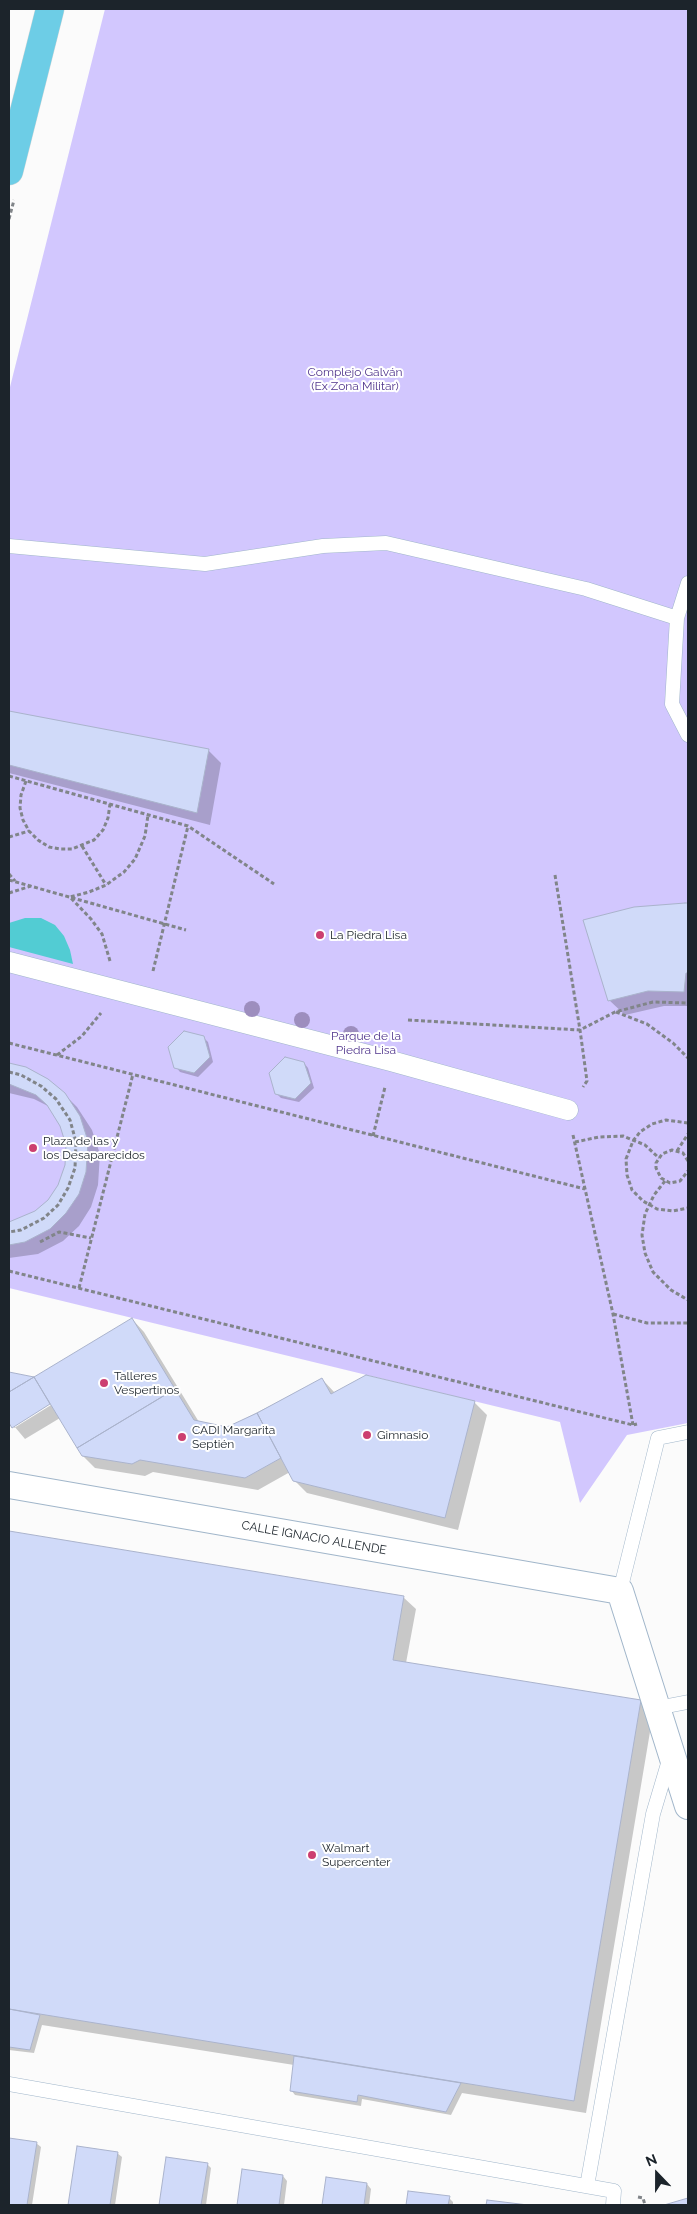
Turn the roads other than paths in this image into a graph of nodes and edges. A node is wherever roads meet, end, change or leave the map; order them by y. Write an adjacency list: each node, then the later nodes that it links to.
1 (50, 9): 2 (main road)
2 (9, 171)
3 (9, 546): 5 (lane)
4 (688, 583): 5 (lane)
5 (677, 618): 6 (lane)
6 (688, 735)
7 (9, 962): 8 (street)
8 (568, 1110)
9 (688, 1432): 11 (lane)
10 (9, 1485): 11 (street, CALLE IGNACIO ALLENDE)
11 (620, 1591): 13 (street)
12 (688, 1702): 13 (lane)
13 (657, 1708): 14 (street)
14 (671, 1752): 15 (street); 17 (lane)
15 (688, 1806)
16 (9, 2084): 17 (lane)
17 (587, 2186): 18 (lane)
18 (613, 2205)

